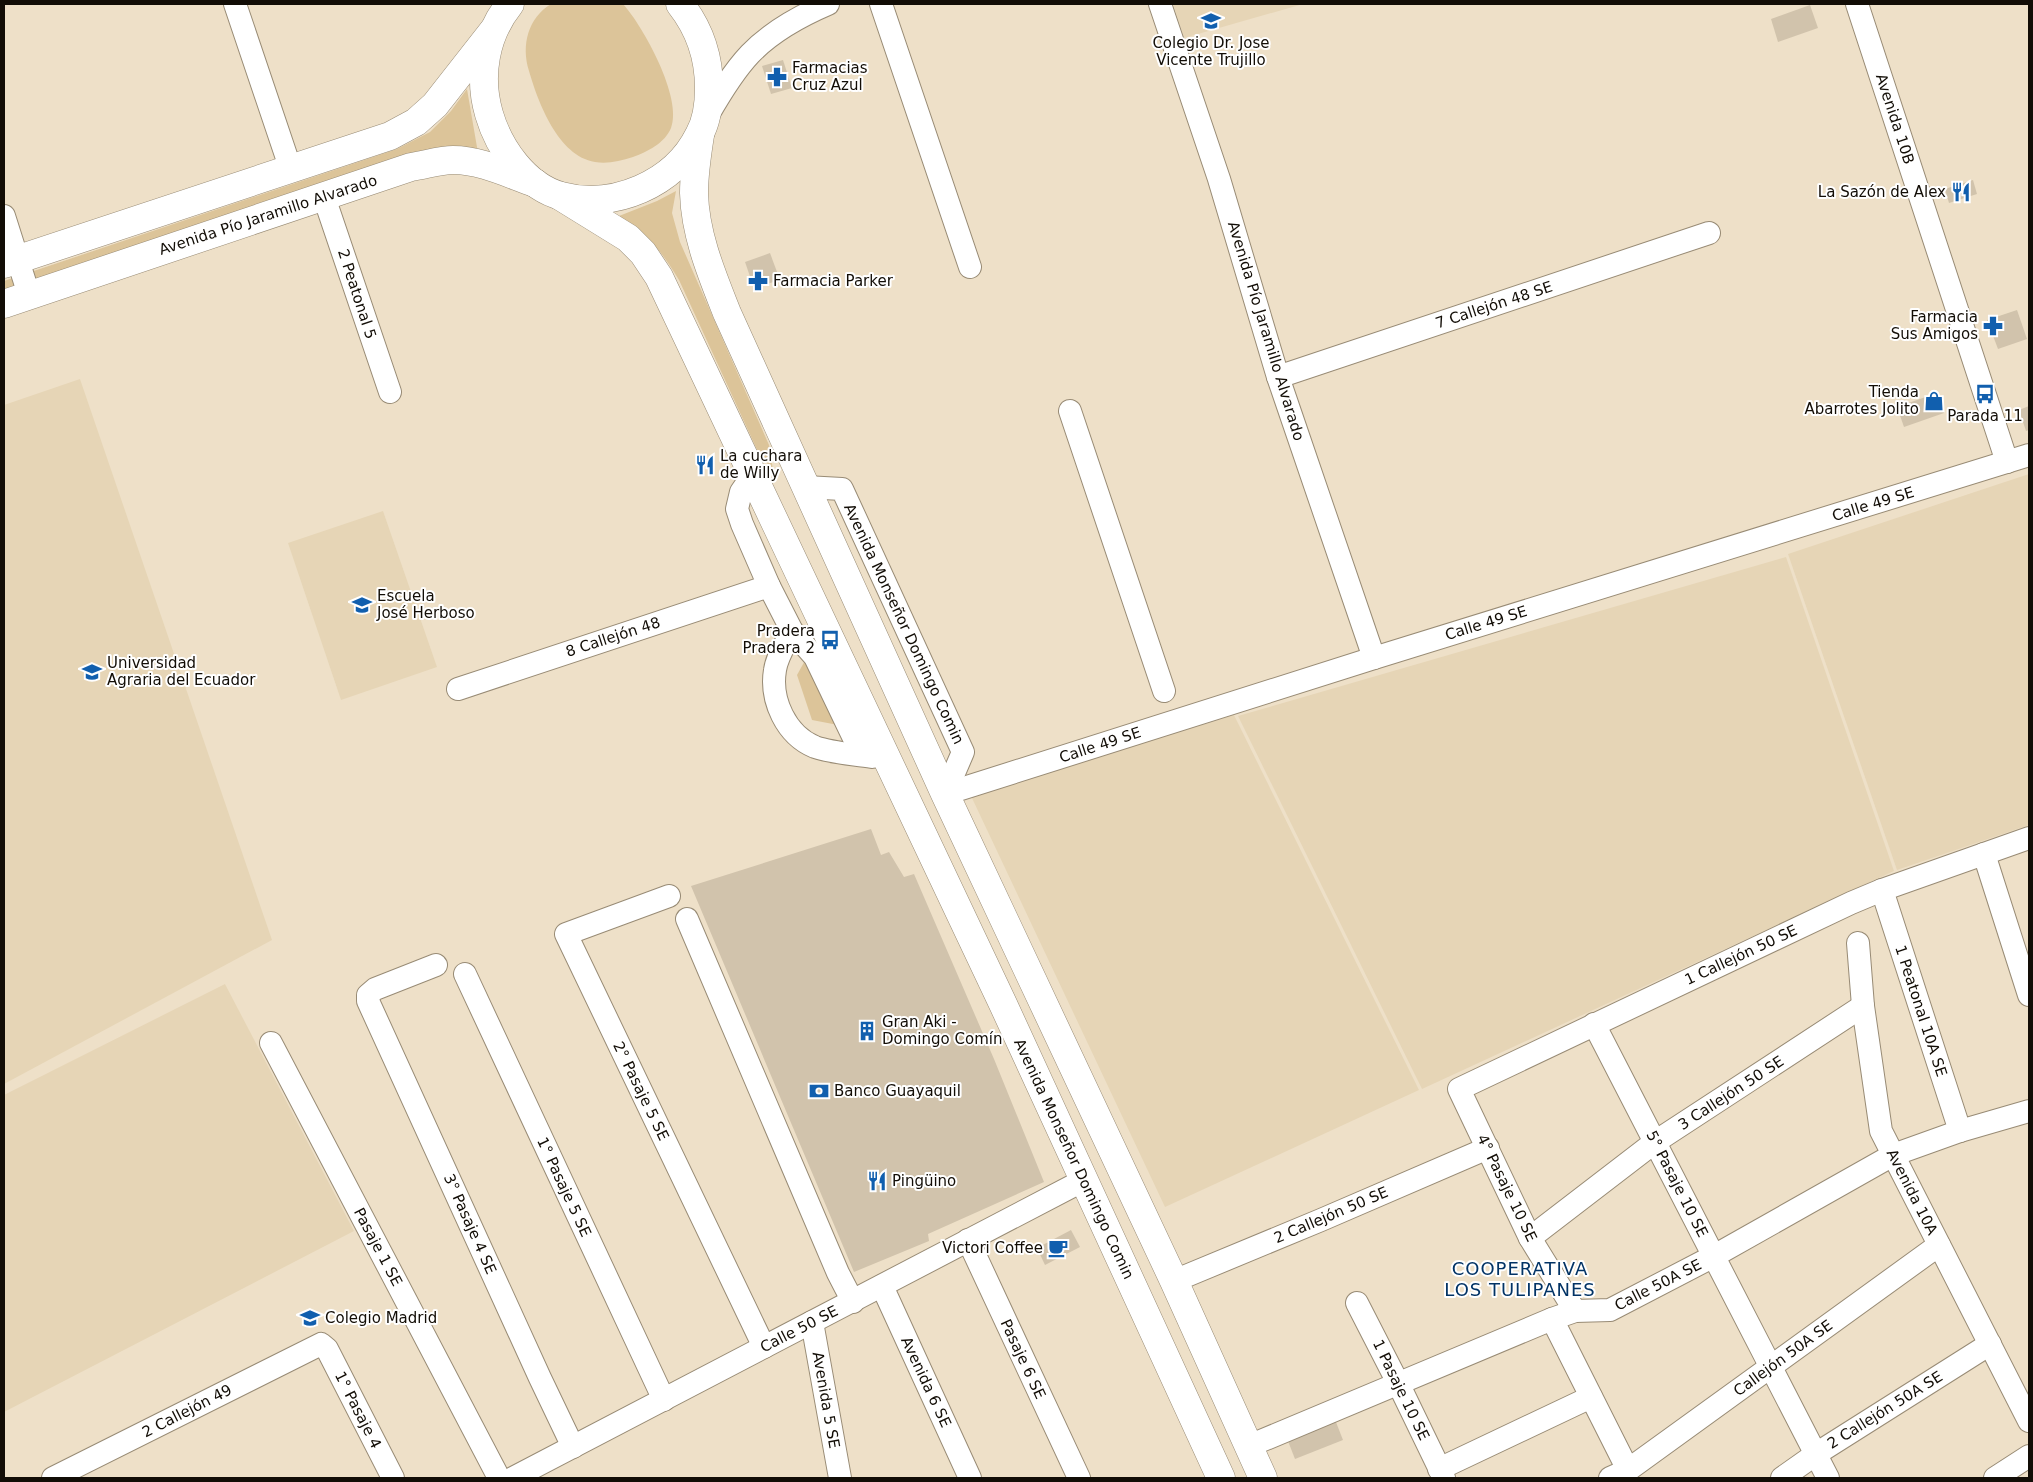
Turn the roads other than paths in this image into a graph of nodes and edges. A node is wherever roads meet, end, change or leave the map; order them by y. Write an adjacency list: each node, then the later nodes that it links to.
1 (236, 4): 9 (street)
2 (680, 4): 8 (main road)
3 (828, 4): 8 (street)
4 (881, 4): 16 (street)
5 (1160, 4): 19 (street, Avenida Pío Jaramillo Alvarado)
6 (1857, 4): 23 (street, Avenida 10B)
7 (501, 14): 9 (main road); 10 (main road)
8 (702, 128): 11 (main road); 31 (main road)
9 (291, 170): 15 (main road)
10 (535, 183): 11 (main road, Avenida Monseñor Domingo Comin); 12 (main road, Avenida Pío Jaramillo Alvarado)
11 (560, 196): 24 (main road, Avenida Monseñor Domingo Comin)
12 (324, 197): 17 (main road, Avenida Pío Jaramillo Alvarado); 20 (street, 2 Peatonal 5)
13 (4, 216): 15 (street)
14 (1709, 234): 19 (street, 7 Callejón 48 SE)
15 (10, 262): 17 (street)
16 (970, 267)
17 (29, 295): 18 (main road, Avenida Pío Jaramillo Alvarado)
18 (4, 304)
19 (1278, 377): 27 (street, Avenida Pío Jaramillo Alvarado)
20 (390, 392)
21 (1070, 411): 29 (street)
22 (2029, 456): 23 (street, Calle 49 SE)
23 (2007, 462): 27 (street, Calle 49 SE)
24 (752, 476): 25 (street, Avenida Monseñor Domingo Comin); 30 (main road, Avenida Monseñor Domingo Comin)
25 (769, 586): 26 (street, Avenida Monseñor Domingo Comin); 28 (street, 8 Callejón 48)
26 (792, 631): 30 (street, Avenida Monseñor Domingo Comin); 30 (street)
27 (1374, 658): 31 (street, Calle 49 SE)
28 (458, 689)
29 (1164, 691)
30 (874, 757): 50 (main road, Avenida Monseñor Domingo Comin)
31 (945, 794): 55 (main road)
32 (2029, 838): 33 (street, 1 Callejón 50 SE)
33 (1984, 854): 34 (street, 1 Callejón 50 SE); 40 (street)
34 (1882, 890): 42 (street, 1 Callejón 50 SE); 46 (street, 1 Peatonal 10A SE)
35 (669, 896): 64 (street, 2° Pasaje 5 SE)
36 (687, 919): 57 (street)
37 (1858, 943): 41 (street, Avenida 10A)
38 (436, 965): 71 (street, 3° Pasaje 4 SE)
39 (465, 974): 68 (street, 1° Pasaje 5 SE)
40 (2027, 982)
41 (1864, 1006): 47 (street, 3 Callejón 50 SE); 49 (street, Avenida 10A)
42 (1594, 1024): 44 (street, 1 Callejón 50 SE); 47 (street, 5° Pasaje 10 SE)
43 (271, 1043): 78 (street, Pasaje 1 SE)
44 (1459, 1089): 48 (street, 4° Pasaje 10 SE)
45 (2029, 1111): 46 (street, Calle 50A SE)
46 (1960, 1132): 49 (street, Calle 50A SE)
47 (1655, 1142): 51 (street, 3 Callejón 50 SE); 54 (street, 5° Pasaje 10 SE)
48 (1488, 1148): 51 (street, 4° Pasaje 10 SE); 55 (street, 2 Callejón 50 SE)
49 (1893, 1155): 53 (street, Avenida 10A); 54 (street, Calle 50A SE)
50 (1084, 1180): 52 (street, Calle 50 SE); 83 (main road, Avenida Monseñor Domingo Comin)
51 (1530, 1238): 59 (street, 4° Pasaje 10 SE)
52 (968, 1240): 56 (street, Calle 50 SE); 82 (street, Pasaje 6 SE)
53 (1939, 1245): 63 (street, Avenida 10A); 65 (street, Callejón 50A SE)
54 (1714, 1256): 59 (street, Calle 50A SE); 65 (street, 5° Pasaje 10 SE)
55 (1174, 1281): 70 (main road)
56 (882, 1286): 57 (street, Calle 50 SE); 81 (street, Avenida 6 SE)
57 (853, 1302): 61 (street, Calle 50 SE)
58 (1357, 1303): 66 (street, 1 Pasaje 10 SE)
59 (1574, 1311): 60 (street, Calle 50A SE)
60 (1552, 1319): 66 (street, Calle 50A SE); 67 (street)
61 (812, 1322): 64 (street, Calle 50 SE); 80 (street, Avenida 5 SE)
62 (321, 1344): 76 (street, 2 Callejón 49); 77 (street, 1° Pasaje 4)
63 (1990, 1344): 69 (street, Avenida 10A); 72 (street, 2 Callejón 50A SE)
64 (764, 1347): 68 (street, Calle 50 SE)
65 (1770, 1367): 72 (street, 5° Pasaje 10 SE); 75 (street, Callejón 50A SE)
66 (1398, 1383): 70 (street, Calle 50A SE); 74 (street, 1 Pasaje 10 SE)
67 (1591, 1397): 74 (street); 75 (street)
68 (664, 1400): 71 (street, Calle 50 SE)
69 (2029, 1421)
70 (1249, 1446): 84 (main road)
71 (573, 1447): 79 (street, Calle 50 SE)
72 (1816, 1454): 85 (street, 2 Callejón 50A SE); 86 (street, 5° Pasaje 10 SE)
73 (2029, 1456): 87 (street)
74 (1442, 1473)
75 (1619, 1474)
76 (52, 1478)
77 (393, 1478)
78 (499, 1478)
79 (514, 1478)
80 (840, 1478)
81 (970, 1478)
82 (1079, 1478)
83 (1221, 1478)
84 (1263, 1478)
85 (1782, 1478)
86 (1828, 1478)
87 (1995, 1478)

